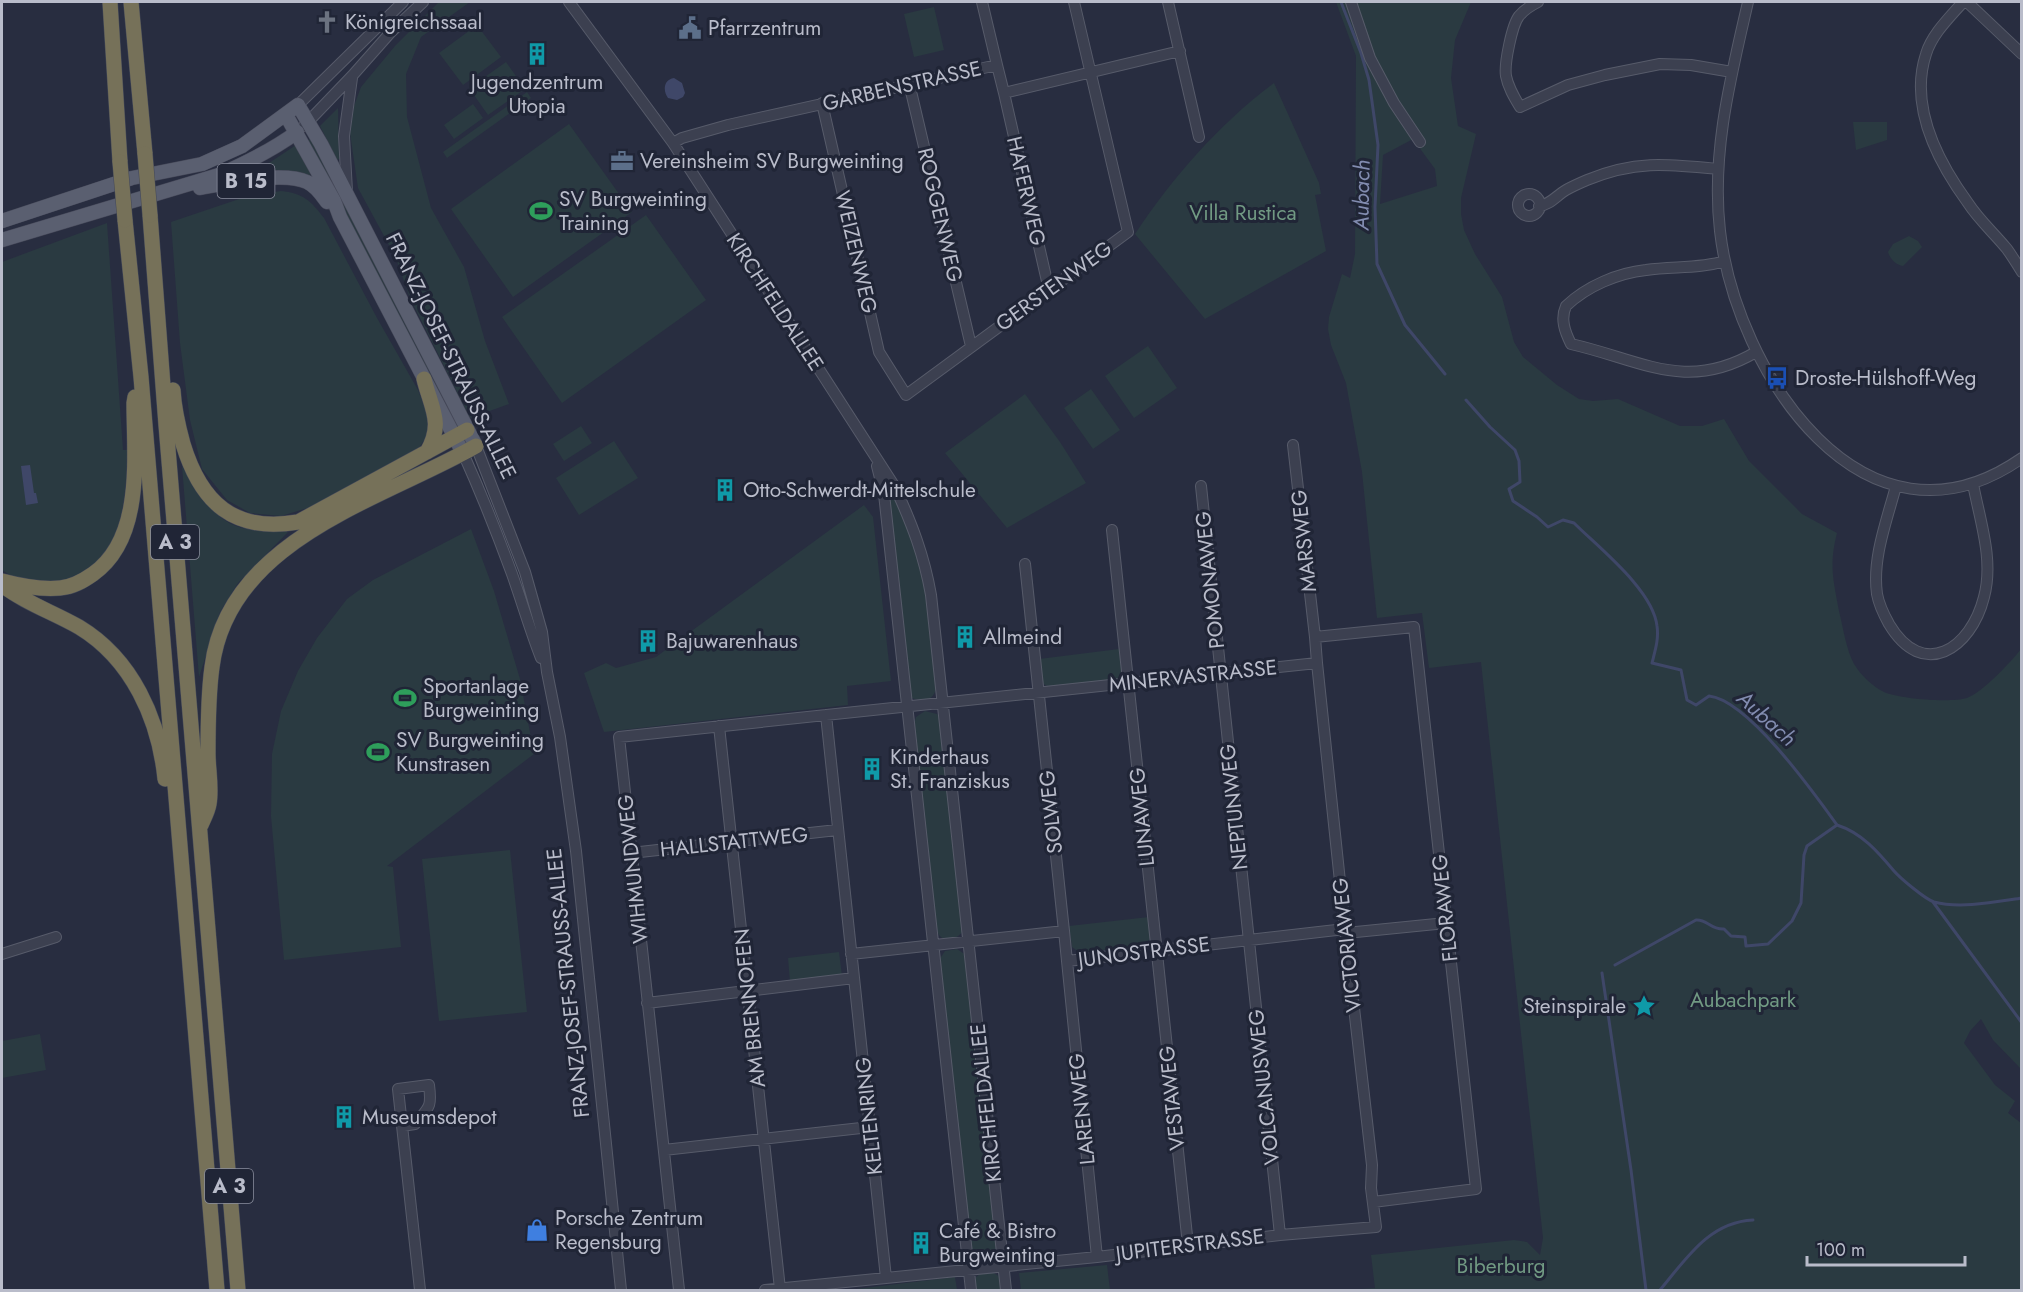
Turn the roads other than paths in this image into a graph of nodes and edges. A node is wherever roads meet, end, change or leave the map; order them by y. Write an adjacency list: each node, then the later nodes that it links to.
1 (110, 2): 42 (highway, A 3, bridge)
2 (131, 2): 36 (highway, A 3, bridge)
3 (403, 2): 22 (street)
4 (423, 2): 18 (street)
5 (569, 2): 28 (street, KIRCHFELDALLEE)
6 (982, 2): 15 (street)
7 (1074, 2): 16 (street)
8 (1168, 2): 13 (street)
9 (1350, 2): 27 (street)
10 (1538, 2): 17 (street)
11 (1748, 2): 17 (street)
12 (1965, 2): 14 (street); 38 (street)
13 (1180, 51): 16 (street, GARBENSTRASSE); 26 (street)
14 (2022, 54)
15 (996, 65): 19 (street, GARBENSTRASSE); 20 (street, GARBENSTRASSE)
16 (1090, 72): 20 (street, GARBENSTRASSE); 39 (street, GERSTENWEG)
17 (1732, 72): 29 (street)
18 (352, 76): 24 (street); 30 (street)
19 (909, 83): 21 (street, GARBENSTRASSE); 40 (street, ROGGENWEG)
20 (1004, 93): 39 (street, HAFERWEG)
21 (822, 103): 28 (street, GARBENSTRASSE); 44 (street, WEIZENWEG)
22 (298, 105): 23 (main road); 24 (main road, FRANZ-JOSEF-STRAUSS-ALLEE)
23 (286, 115): 25 (main road, FRANZ-JOSEF-STRAUSS-ALLEE); 34 (main road)
24 (309, 121): 25 (street); 30 (main road, FRANZ-JOSEF-STRAUSS-ALLEE)
25 (297, 132): 31 (main road, B 15); 33 (main road, FRANZ-JOSEF-STRAUSS-ALLEE)
26 (1199, 137)
27 (1420, 142)
28 (674, 143): 49 (street, KIRCHFELDALLEE)
29 (1718, 169): 32 (street); 37 (street)
30 (347, 194): 45 (main road, FRANZ-JOSEF-STRAUSS-ALLEE)
31 (136, 198): 33 (main road, B 15); 35 (main road, B 15)
32 (1539, 206)
33 (340, 218): 43 (main road, FRANZ-JOSEF-STRAUSS-ALLEE / B 15)
34 (2, 221)
35 (2, 240)
36 (154, 254): 48 (highway, A 3); 67 (highway, A 3)
37 (1725, 261): 41 (street); 41 (street)
38 (2022, 272)
39 (1049, 290): 40 (street, GERSTENWEG)
40 (971, 346): 44 (street, GERSTENWEG)
41 (1756, 352): 53 (street)
42 (141, 376): 56 (highway, A 3); 69 (highway, A 3)
43 (424, 379): 45 (main road, FRANZ-JOSEF-STRAUSS-ALLEE / B 15); 48 (highway)
44 (906, 395)
45 (461, 433): 47 (main road, FRANZ-JOSEF-STRAUSS-ALLEE); 48 (highway, A 3)
46 (1293, 445): 57 (street, MARSWEG)
47 (470, 450): 67 (highway, A 3); 101 (street, FRANZ-JOSEF-STRAUSS-ALLEE)
48 (427, 452)
49 (875, 457): 62 (street, KIRCHFELDALLEE); 63 (street, KIRCHFELDALLEE)
50 (2022, 458): 51 (street)
51 (1972, 484): 53 (street); 53 (street)
52 (1201, 486): 59 (street, POMONAWEG)
53 (1896, 486)
54 (1112, 530): 60 (street, LUNAWEG)
55 (1025, 564): 61 (street, SOLWEG)
56 (2, 583): 69 (highway, A 3)
57 (1315, 637): 58 (street); 71 (street, FLORAWEG)
58 (1317, 663): 59 (street, MINERVASTRASSE); 73 (street, VICTORIAWEG)
59 (1220, 673): 60 (street, MINERVASTRASSE); 75 (street, NEPTUNWEG)
60 (1128, 683): 61 (street, MINERVASTRASSE); 78 (street, LUNAWEG)
61 (1038, 693): 62 (street, MINERVASTRASSE); 72 (street, SOLWEG)
62 (943, 703): 63 (street); 76 (street, KIRCHFELDALLEE)
63 (908, 707): 64 (street, WIHMUNDWEG); 77 (street, KIRCHFELDALLEE)
64 (826, 715): 65 (street, WIHMUNDWEG); 66 (street, KELTENRING)
65 (719, 726): 68 (street, AM BRENNOFEN); 70 (street, WIHMUNDWEG)
66 (837, 830): 68 (street, HALLSTATTWEG); 80 (street, KELTENRING)
67 (199, 831): 99 (highway, A 3)
68 (732, 843): 70 (street, HALLSTATTWEG); 83 (street, AM BRENNOFEN)
69 (181, 854): 98 (highway, A 3)
70 (631, 854): 84 (street, WIHMUNDWEG)
71 (1446, 923): 73 (street, JUNOSTRASSE); 89 (street, FLORAWEG)
72 (1064, 931): 76 (street, JUNOSTRASSE); 81 (street, JUNOSTRASSE)
73 (1345, 931): 75 (street, JUNOSTRASSE); 89 (street, VICTORIAWEG)
74 (56, 937): 79 (street)
75 (1248, 940): 78 (street, JUNOSTRASSE); 91 (street, VOLCANUSWEG)
76 (969, 941): 77 (street); 94 (street, KIRCHFELDALLEE)
77 (934, 945): 80 (street); 95 (street, KIRCHFELDALLEE)
78 (1156, 951): 81 (street, JUNOSTRASSE); 92 (street, VESTAWEG)
79 (2, 954)
80 (851, 954): 82 (street, KELTENRING)
81 (1067, 961): 93 (street, LARENWEG)
82 (854, 978): 83 (street); 86 (street, KELTENRING)
83 (748, 992): 84 (street); 87 (street, AM BRENNOFEN)
84 (648, 1003): 88 (street, WIHMUNDWEG)
85 (402, 1126): 100 (street)
86 (870, 1127): 87 (street); 96 (street, KELTENRING)
87 (764, 1139): 88 (street); 97 (street, AM BRENNOFEN)
88 (664, 1150): 102 (street, WIHMUNDWEG)
89 (1373, 1202): 90 (street, VICTORIAWEG)
90 (1376, 1227): 91 (street, JUPITERSTRASSE)
91 (1280, 1235): 92 (street, JUPITERSTRASSE)
92 (1188, 1245): 93 (street, JUPITERSTRASSE)
93 (1097, 1257): 94 (street, JUPITERSTRASSE)
94 (1004, 1266): 95 (street); 105 (street, KIRCHFELDALLEE)
95 (969, 1269): 96 (street); 104 (street, KIRCHFELDALLEE)
96 (886, 1278): 97 (street)
97 (780, 1289): 103 (street)
98 (217, 1290)
99 (238, 1290)
100 (420, 1290)
101 (621, 1290)
102 (679, 1290)
103 (765, 1290)
104 (971, 1290)
105 (1006, 1290)

